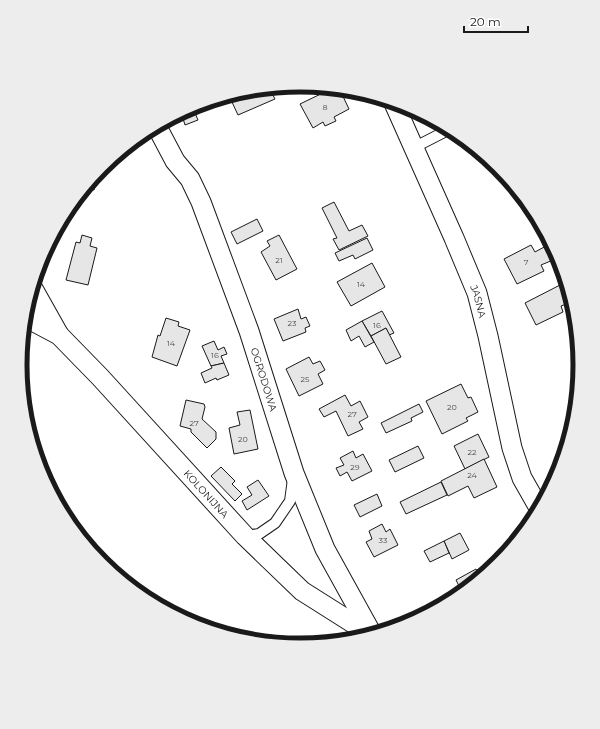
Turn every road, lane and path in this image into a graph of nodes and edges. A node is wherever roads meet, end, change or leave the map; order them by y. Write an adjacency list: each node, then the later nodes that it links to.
1 (396, 109): 4 (street, JASNA)
2 (159, 131): 8 (street, OGRODOWA)
3 (443, 132): 4 (lane)
4 (413, 148): 9 (street, JASNA)
5 (36, 294): 7 (street, KOLONIJNA)
6 (31, 320): 7 (street, KOLONIJNA)
7 (59, 335): 10 (street, KOLONIJNA)
8 (294, 473): 10 (lane); 11 (street, OGRODOWA)
9 (536, 502)
10 (245, 536): 12 (street, KOLONIJNA)
11 (368, 629)
12 (364, 630)

